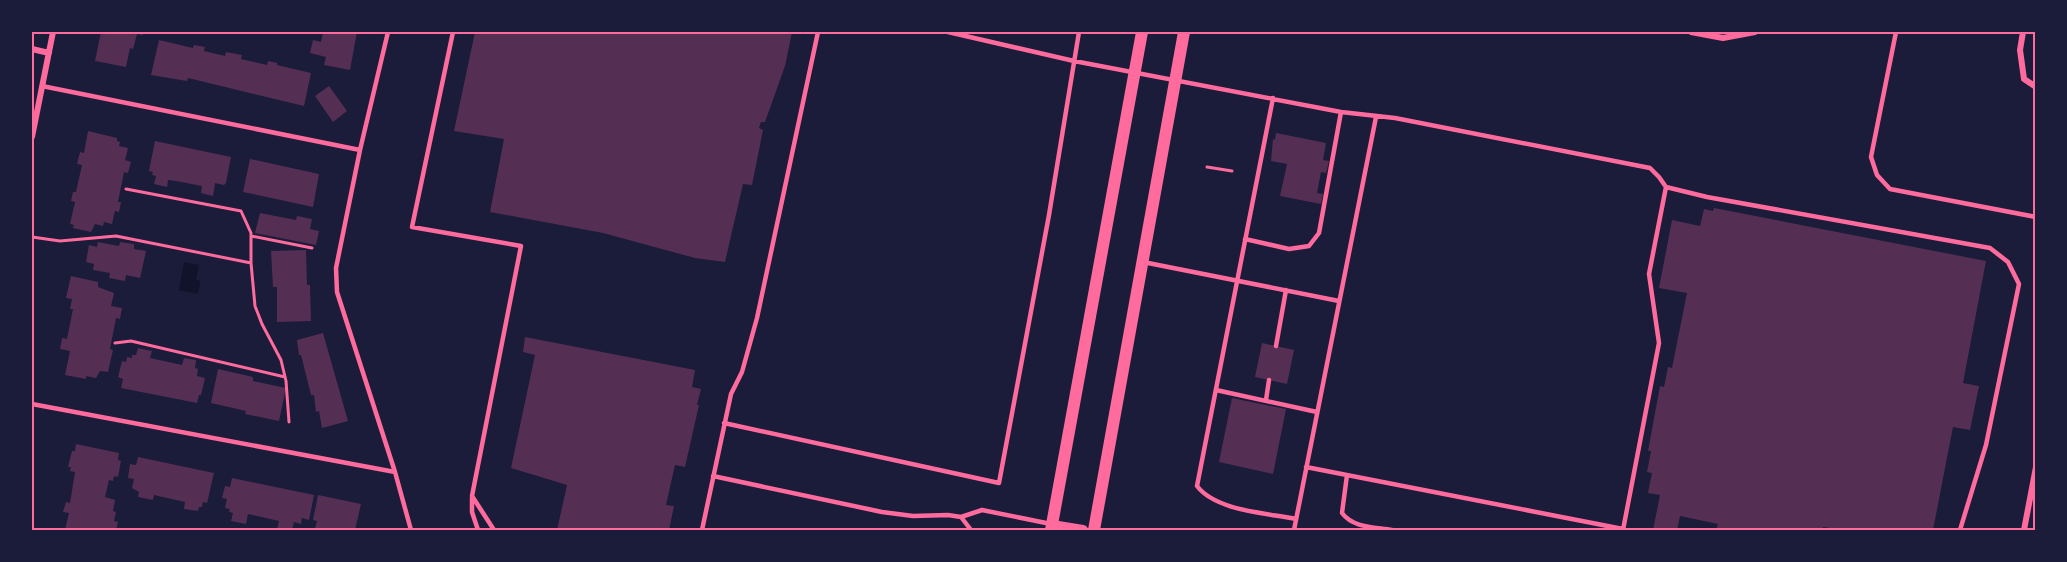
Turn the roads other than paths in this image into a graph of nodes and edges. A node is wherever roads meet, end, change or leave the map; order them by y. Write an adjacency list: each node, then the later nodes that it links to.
1 (53, 32): 14 (street)
2 (388, 32): 24 (lane)
3 (453, 32): 44 (lane)
4 (818, 32): 38 (lane)
5 (948, 32): 15 (lane)
6 (1078, 32): 15 (lane)
7 (1142, 32): 16 (main road)
8 (1184, 32): 17 (main road)
9 (1691, 32): 10 (street)
10 (1755, 32)
11 (1896, 32): 26 (lane)
12 (2023, 32): 19 (street)
13 (32, 50): 14 (street)
14 (49, 53): 18 (street)
15 (1074, 61): 16 (lane); 38 (lane)
16 (1135, 72): 17 (lane); 48 (main road)
17 (1176, 80): 20 (lane); 28 (main road)
18 (42, 86): 23 (street); 24 (lane)
19 (2036, 87)
20 (1273, 98): 21 (lane); 27 (lane)
21 (1341, 112): 22 (lane); 27 (lane)
22 (1376, 117): 25 (lane); 31 (lane)
23 (32, 137)
24 (360, 150): 41 (lane)
25 (1666, 187): 49 (lane); 60 (lane)
26 (2036, 217)
27 (1245, 239): 29 (lane)
28 (1143, 262): 29 (lane); 56 (main road)
29 (1237, 280): 30 (lane); 34 (lane)
30 (1286, 290): 31 (lane); 32 (lane)
31 (1339, 301): 37 (lane)
32 (1276, 346)
33 (1269, 380): 35 (lane)
34 (1216, 390): 35 (lane); 46 (lane)
35 (1266, 400): 37 (lane)
36 (32, 404): 41 (lane)
37 (1317, 412): 39 (lane)
38 (724, 423): 43 (lane)
39 (1306, 467): 42 (lane); 46 (lane)
40 (2036, 467): 61 (street)
41 (395, 472): 50 (lane)
42 (1347, 475): 47 (lane); 58 (lane)
43 (713, 476): 45 (lane); 53 (lane)
44 (472, 496): 51 (lane); 52 (lane)
45 (961, 517): 48 (lane); 54 (lane)
46 (1296, 519): 57 (lane)
47 (1587, 522): 49 (lane); 59 (lane)
48 (1052, 528): 55 (street)
49 (1623, 530)
50 (411, 531)
51 (478, 531)
52 (494, 531)
53 (702, 531)
54 (971, 531)
55 (1083, 531)
56 (1094, 531)
57 (1294, 531)
58 (1392, 531)
59 (1584, 531)
60 (1960, 531)
61 (2024, 531)

